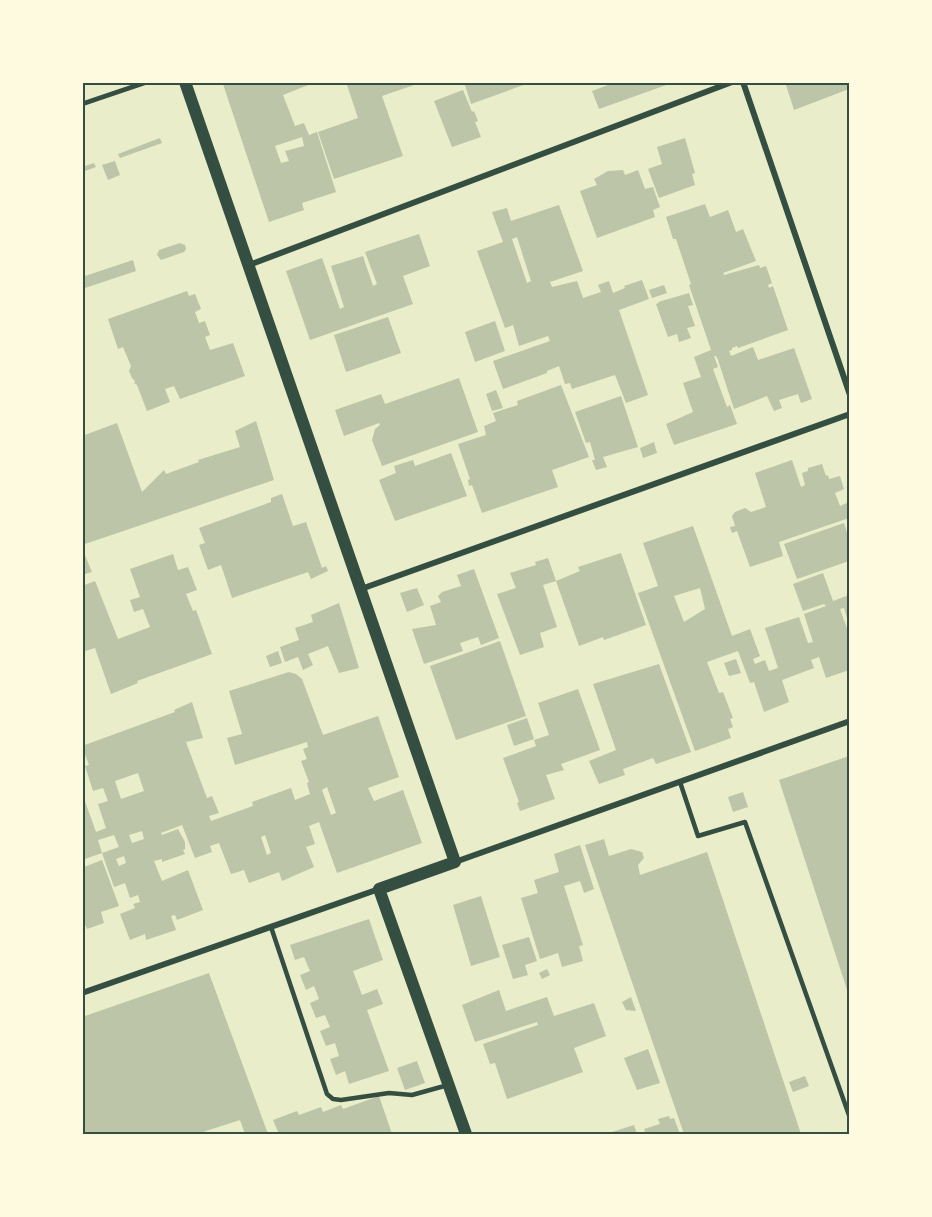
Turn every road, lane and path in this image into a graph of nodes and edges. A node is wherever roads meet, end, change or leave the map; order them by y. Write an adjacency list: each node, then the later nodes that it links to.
1 (147, 82): 5 (lane)
2 (185, 82): 6 (main road)
3 (732, 82): 6 (street)
4 (743, 82): 7 (street)
5 (82, 104)
6 (249, 265): 9 (main road)
7 (849, 395)
8 (849, 414): 9 (street)
9 (361, 589): 12 (main road)
10 (849, 721): 11 (street)
11 (680, 782): 12 (street); 17 (lane)
12 (455, 862): 13 (main road)
13 (379, 889): 14 (street); 16 (main road)
14 (271, 927): 15 (street); 16 (lane)
15 (82, 993)
16 (448, 1085): 18 (main road)
17 (849, 1118)
18 (466, 1134)

